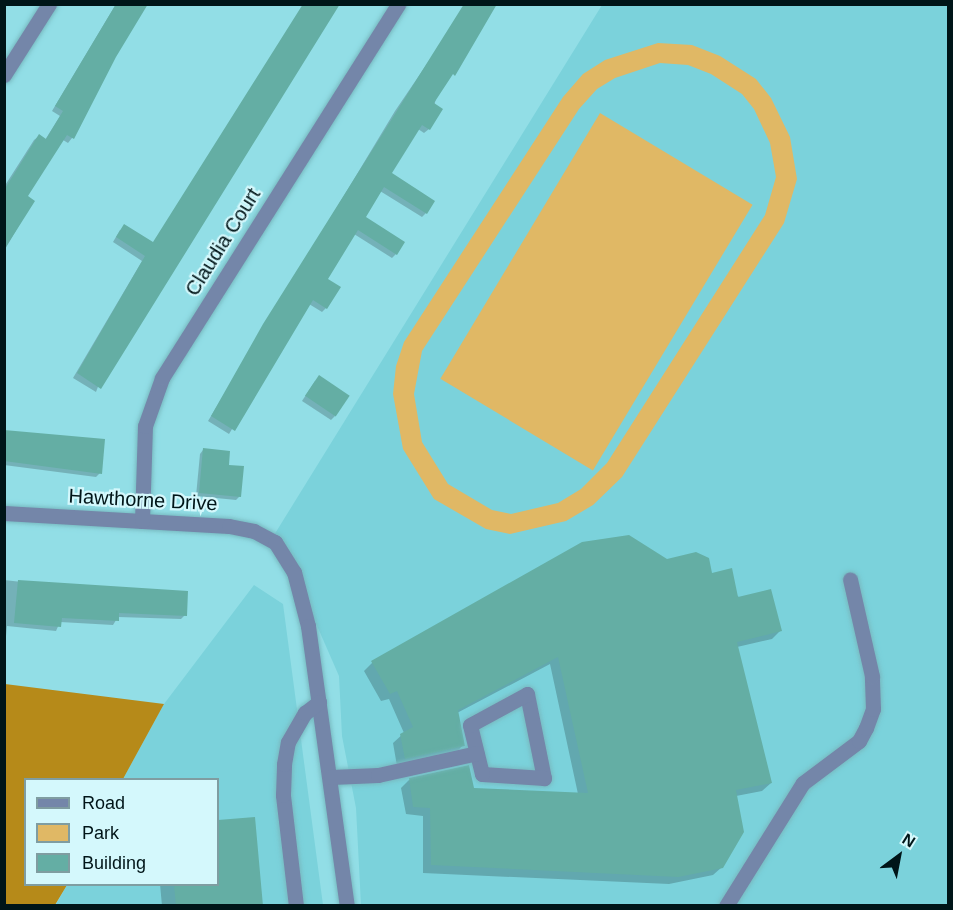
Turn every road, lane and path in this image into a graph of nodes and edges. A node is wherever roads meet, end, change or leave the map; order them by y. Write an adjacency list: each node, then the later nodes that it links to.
1 (49, 4): 3 (street)
2 (398, 4): 5 (street, Claudia Court)
3 (4, 75)
4 (4, 513): 5 (street, Hawthorne Drive)
5 (142, 521): 7 (street, Hawthorne Drive)
6 (850, 579): 12 (street)
7 (320, 702): 9 (street); 10 (street)
8 (477, 753): 8 (street); 9 (street)
9 (331, 777): 11 (street)
10 (296, 906)
11 (347, 906)
12 (726, 906)

